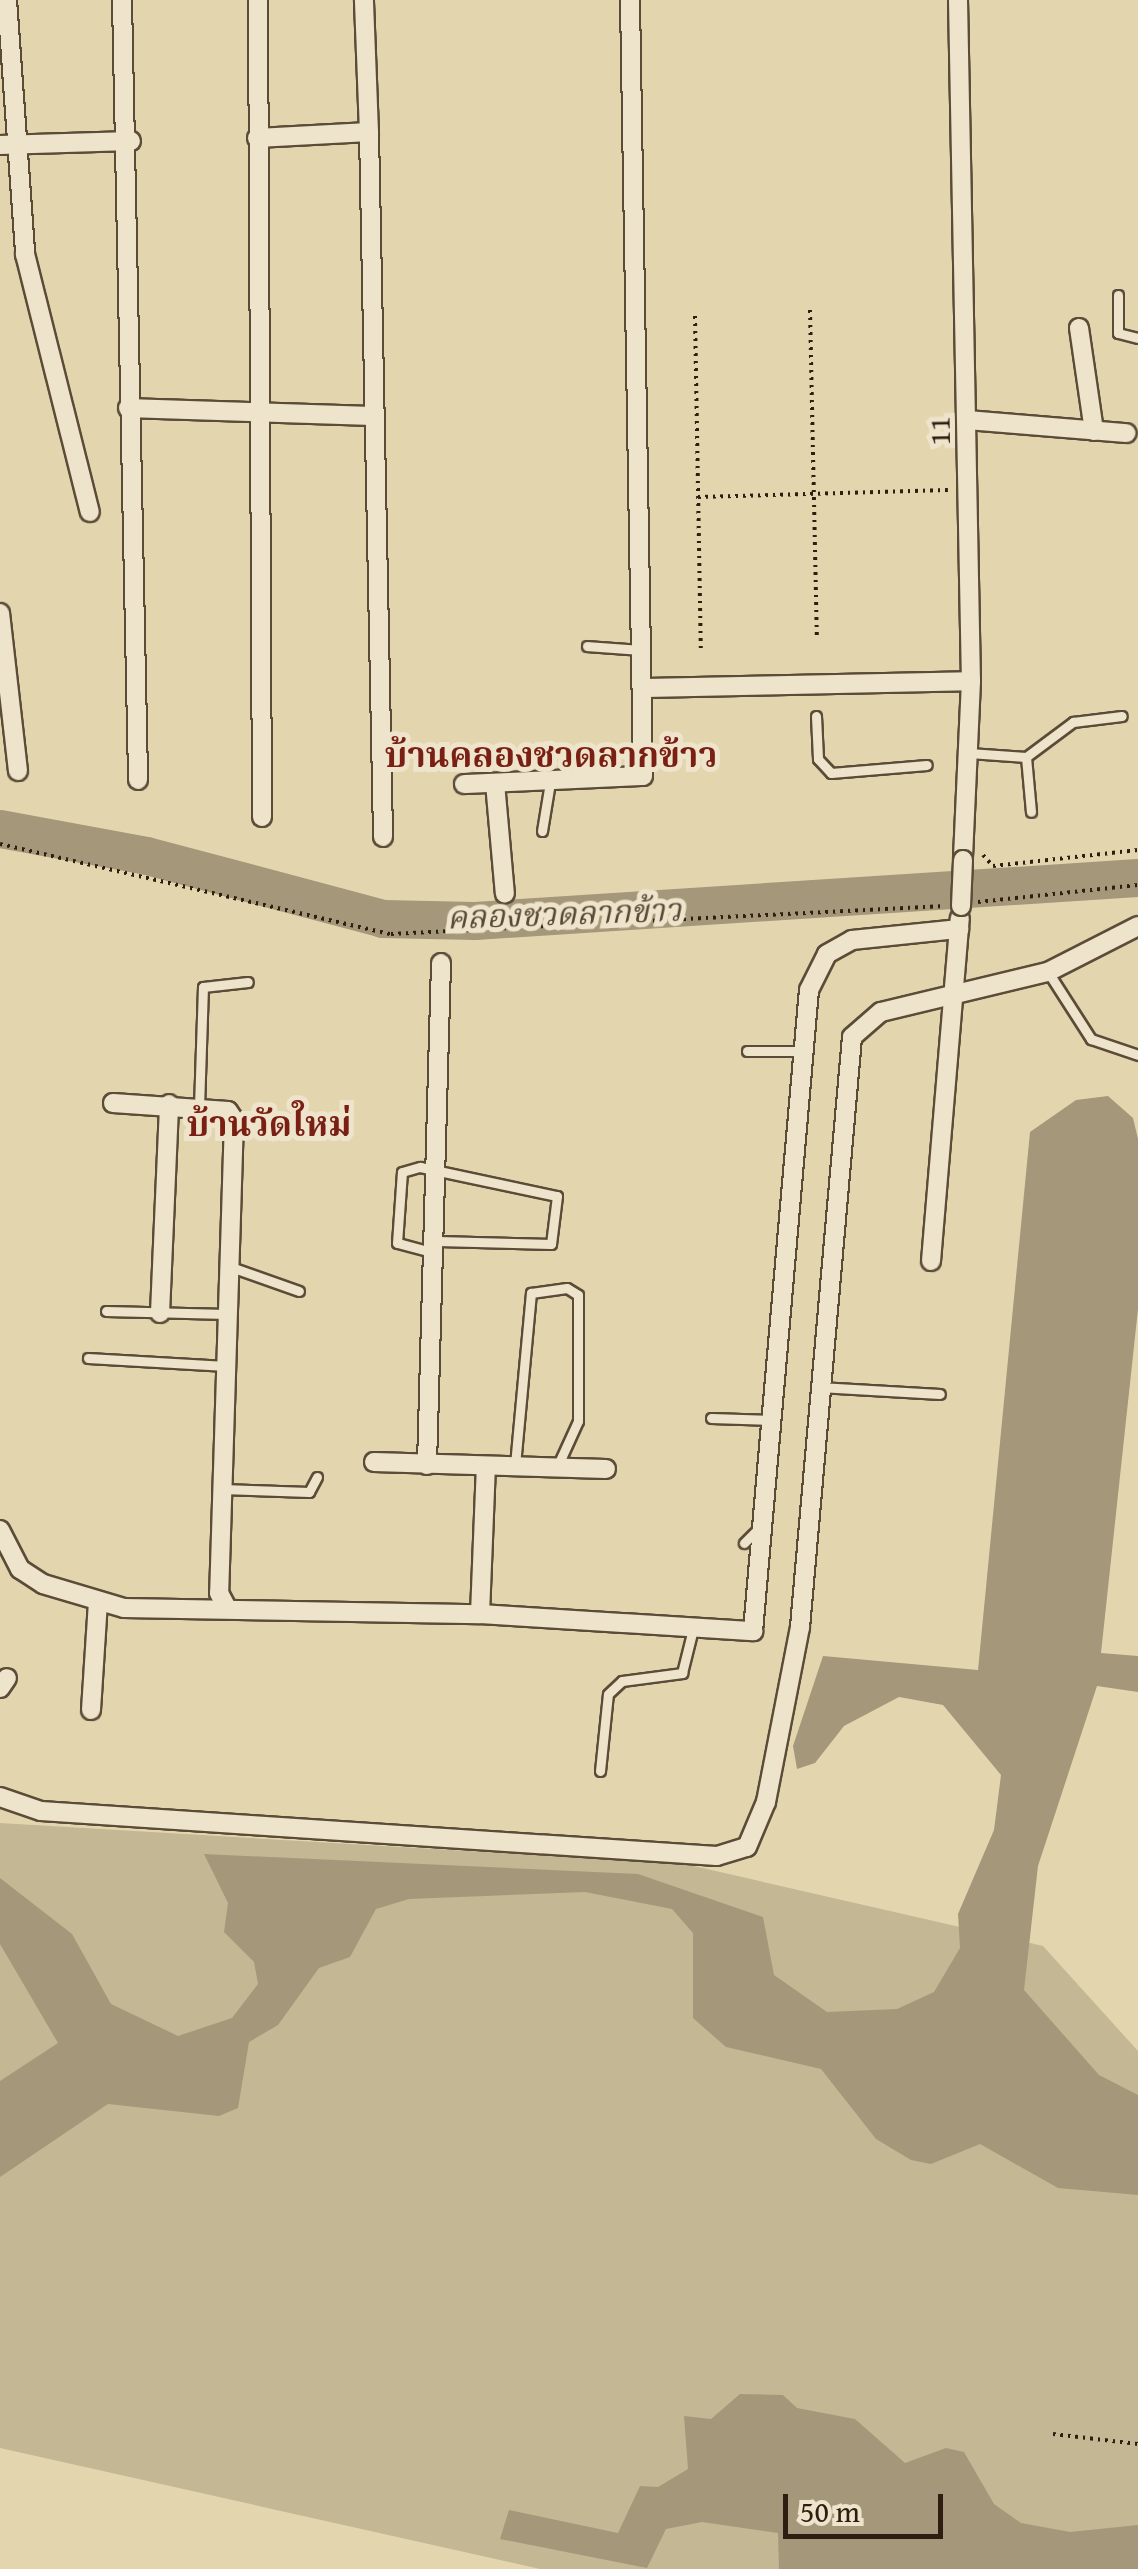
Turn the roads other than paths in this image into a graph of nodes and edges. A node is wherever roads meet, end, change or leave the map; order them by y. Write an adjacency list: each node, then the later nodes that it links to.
1 (6, 0): 10 (street)
2 (258, 0): 8 (street)
3 (364, 0): 7 (street)
4 (630, 0): 23 (street)
5 (958, 0): 17 (street, 11)
6 (129, 5): 9 (street)
7 (369, 132): 8 (street); 16 (street)
8 (257, 138): 15 (street)
9 (131, 140): 10 (street); 14 (street)
10 (7, 145): 20 (street)
11 (1118, 295): 13 (lane)
12 (1079, 328): 18 (street)
13 (1138, 338)
14 (128, 408): 15 (street); 32 (street)
15 (258, 412): 16 (street); 37 (street)
16 (371, 416): 39 (street)
17 (967, 420): 18 (street); 24 (street, 11)
18 (1094, 431): 19 (street)
19 (1126, 433)
20 (90, 512)
21 (0, 613): 31 (street)
22 (587, 646): 23 (lane)
23 (642, 650): 25 (street)
24 (971, 682): 25 (street); 28 (street, 11)
25 (643, 688): 33 (street)
26 (816, 716): 30 (lane)
27 (1122, 716): 29 (lane)
28 (968, 753): 29 (lane); 42 (street, 11, bridge)
29 (1026, 758): 36 (lane)
30 (927, 765)
31 (18, 772)
32 (138, 780)
33 (550, 782): 34 (street); 38 (lane)
34 (495, 783): 35 (street); 40 (street)
35 (464, 784)
36 (1031, 812)
37 (262, 818)
38 (542, 831)
39 (383, 838)
40 (505, 894)
41 (1138, 926): 44 (street)
42 (959, 929): 46 (street, 11); 48 (street)
43 (440, 963): 53 (street)
44 (1048, 972): 46 (street); 49 (lane)
45 (248, 982): 52 (lane)
46 (955, 995): 55 (street, 11); 63 (street)
47 (747, 1051): 48 (lane)
48 (804, 1052): 66 (street)
49 (1138, 1055)
50 (113, 1102): 51 (street)
51 (170, 1104): 52 (street); 59 (street)
52 (199, 1108): 56 (street)
53 (441, 1178): 54 (street); 54 (lane); 54 (lane)
54 (438, 1247): 68 (street)
55 (931, 1262)
56 (228, 1266): 57 (lane); 60 (street)
57 (299, 1291)
58 (106, 1311): 59 (lane)
59 (160, 1312): 60 (lane)
60 (227, 1314): 62 (street)
61 (88, 1358): 62 (lane)
62 (226, 1366): 74 (street)
63 (819, 1387): 64 (lane); 84 (street)
64 (940, 1394)
65 (710, 1418): 66 (lane)
66 (776, 1420): 75 (street)
67 (374, 1462): 68 (street)
68 (426, 1465): 69 (street)
69 (486, 1468): 70 (street); 80 (street)
70 (514, 1468): 71 (street); 71 (lane)
71 (556, 1468): 72 (street)
72 (606, 1468)
73 (317, 1477): 74 (lane)
74 (222, 1489): 79 (street)
75 (768, 1523): 77 (lane); 81 (street)
76 (0, 1530): 78 (street)
77 (744, 1543)
78 (98, 1600): 79 (street); 82 (street)
79 (226, 1606): 80 (street)
80 (480, 1614): 81 (street)
81 (693, 1629): 83 (lane)
82 (92, 1710)
83 (600, 1772)
84 (0, 1797)

